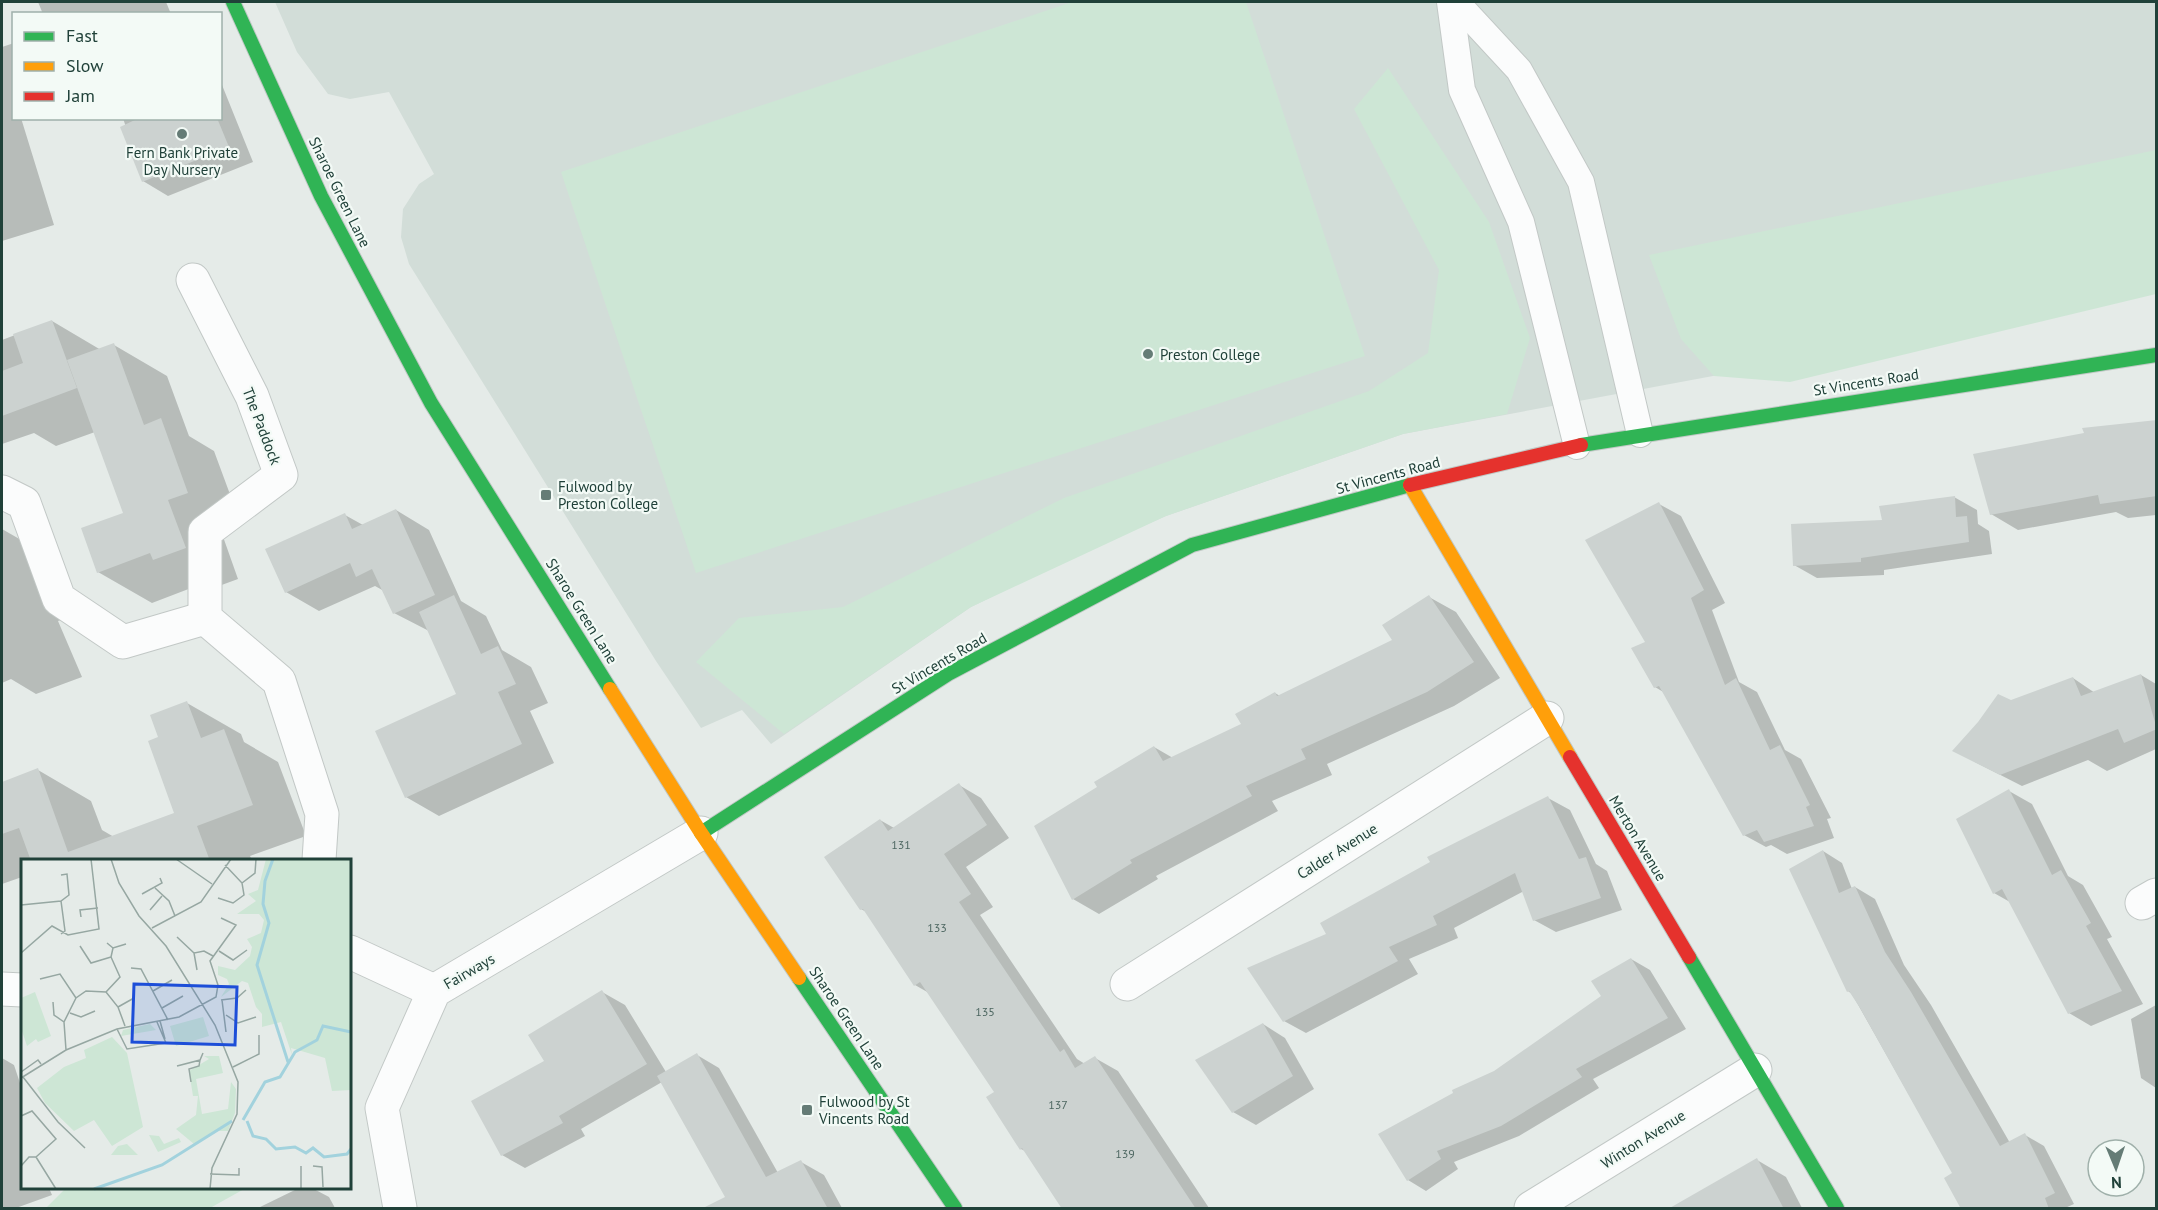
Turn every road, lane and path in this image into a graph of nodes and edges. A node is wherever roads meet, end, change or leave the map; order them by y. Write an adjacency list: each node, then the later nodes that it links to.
1 (233, 2): 12 (street, Sharoe Green Lane)
2 (1450, 2): 7 (lane)
3 (1456, 2): 6 (lane)
4 (193, 280): 10 (street, The Paddock)
5 (2157, 355): 6 (street, St Vincents Road)
6 (1640, 434): 7 (street, St Vincents Road)
7 (1577, 446): 8 (street, St Vincents Road)
8 (1410, 485): 11 (street, Merton Avenue); 12 (street, St Vincents Road)
9 (2, 492): 10 (street)
10 (205, 618): 13 (street)
11 (1547, 718): 15 (street, Calder Avenue); 19 (street, Merton Avenue)
12 (701, 832): 18 (street, Fairways); 21 (street, Sharoe Green Lane)
13 (319, 859)
14 (351, 952): 18 (street)
15 (1127, 984)
16 (2, 989): 17 (street)
17 (21, 990)
18 (434, 991): 20 (street, Fairways)
19 (1755, 1071): 22 (street, Winton Avenue); 23 (street, Merton Avenue)
20 (400, 1209)
21 (955, 1209)
22 (1531, 1209)
23 (1837, 1209)

